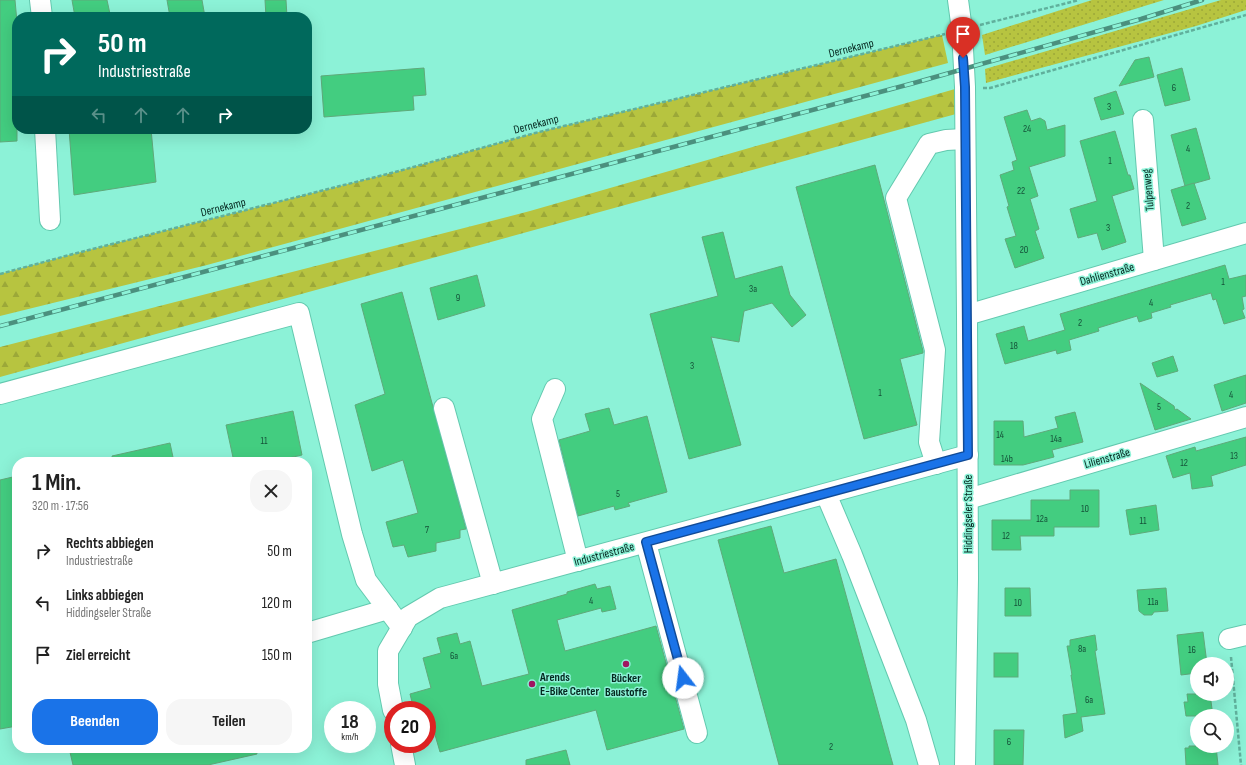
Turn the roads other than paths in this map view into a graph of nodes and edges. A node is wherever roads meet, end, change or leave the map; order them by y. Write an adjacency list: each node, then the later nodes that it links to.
1 (40, 0): 3 (street)
2 (958, 0): 6 (street, Hiddingseler Straße)
3 (41, 12)
4 (1143, 120): 9 (street, Tulpenweg)
5 (45, 134): 7 (street)
6 (965, 139): 10 (street, Hiddingseler Straße); 16 (street)
7 (50, 220)
8 (1246, 232): 9 (street, Dahlienstraße)
9 (1154, 260): 10 (street, Dahlienstraße)
10 (967, 315): 15 (street, Hiddingseler Straße)
11 (555, 389): 20 (street)
12 (0, 394): 22 (street)
13 (444, 408): 21 (street)
14 (1246, 417): 18 (street, Lilienstraße)
15 (968, 455): 16 (street, Industriestraße); 18 (street, Hiddingseler Straße)
16 (936, 464): 17 (street, Industriestraße)
17 (826, 494): 19 (street, Industriestraße); 29 (street)
18 (968, 499): 30 (street, Hiddingseler Straße)
19 (646, 542): 20 (street, Industriestraße); 26 (street)
20 (578, 561): 21 (street, Industriestraße)
21 (493, 584): 23 (street, Industriestraße)
22 (388, 609): 23 (street); 24 (street)
23 (402, 628): 25 (street, Industriestraße)
24 (312, 632)
25 (391, 701)
26 (697, 733)
27 (403, 753): 28 (street)
28 (405, 765)
29 (929, 765)
30 (965, 765)

